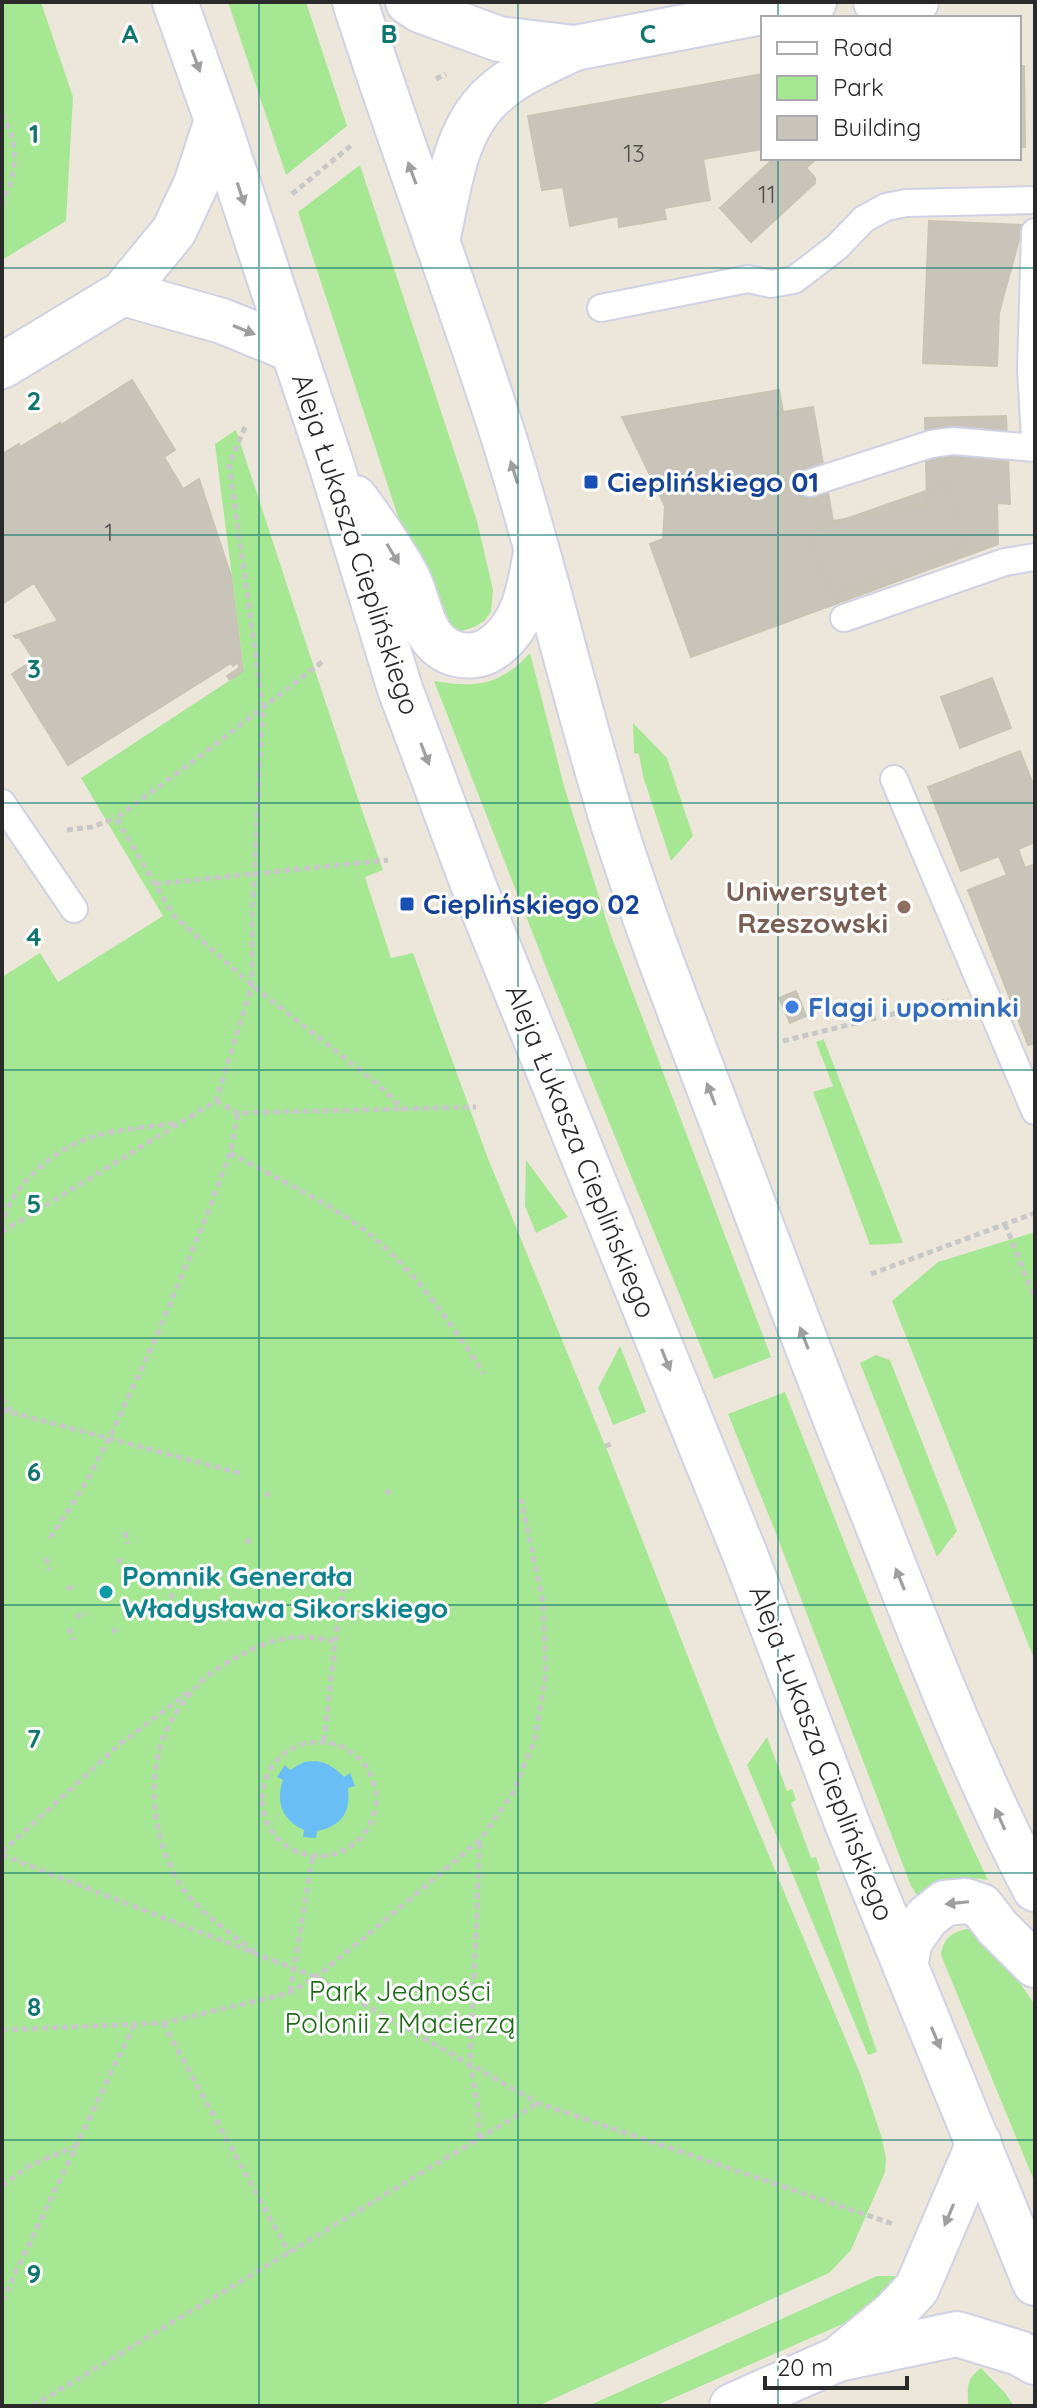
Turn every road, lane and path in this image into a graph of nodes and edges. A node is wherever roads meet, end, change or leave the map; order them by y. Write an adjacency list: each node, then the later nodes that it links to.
1 (175, 2): 9 (main road, Aleja Łukasza Cieplińskiego, one-way to 9)
2 (355, 2): 15 (main road, one-way to 2)
3 (408, 2): 7 (main road)
4 (814, 2): 7 (main road)
5 (876, 2): 6 (main road)
6 (916, 2)
7 (575, 48): 15 (main road)
8 (2, 114): 13 (path)
9 (217, 120): 16 (main road); 18 (main road, Aleja Łukasza Cieplińskiego, one-way to 18)
10 (353, 144): 11 (path)
11 (292, 194)
12 (1035, 200): 17 (lane)
13 (2, 206)
14 (1035, 232): 21 (lane)
15 (437, 241): 25 (main road, one-way to 15)
16 (123, 293): 18 (main road, one-way to 18); 19 (main road)
17 (601, 308)
18 (293, 350): 23 (main road, Aleja Łukasza Cieplińskiego)
19 (2, 366)
20 (246, 425): 29 (path)
21 (1035, 438)
22 (1035, 448): 24 (lane)
23 (332, 467): 25 (main road, one-way to 25); 85 (main road, Aleja Łukasza Cieplińskiego, one-way to 85)
24 (810, 483)
25 (536, 547): 82 (main road, one-way to 25)
26 (1035, 557): 27 (lane)
27 (844, 618)
28 (322, 662): 29 (path)
29 (263, 707): 33 (path); 34 (path)
30 (894, 779): 37 (lane)
31 (2, 803): 35 (lane)
32 (388, 860): 33 (path)
33 (254, 874): 34 (path); 36 (path)
34 (155, 884): 36 (path)
35 (74, 909)
36 (252, 985): 39 (path); 41 (path)
37 (984, 991): 38 (path); 42 (lane)
38 (783, 1041)
39 (216, 1101): 43 (path); 44 (path)
40 (476, 1107): 41 (path)
41 (404, 1110): 43 (path)
42 (1035, 1111)
43 (238, 1113): 45 (path)
44 (181, 1122): 48 (path); 48 (path)
45 (230, 1153): 51 (path); 55 (path)
46 (1035, 1213): 47 (path)
47 (1005, 1224): 49 (path); 50 (path)
48 (2, 1230)
49 (871, 1274)
50 (1035, 1299)
51 (484, 1374)
52 (2, 1398): 54 (path)
53 (2, 1410): 54 (path)
54 (11, 1413): 55 (path)
55 (109, 1439): 58 (path); 61 (path)
56 (613, 1443): 57 (path)
57 (605, 1446)
58 (243, 1474)
59 (521, 1499): 79 (path)
60 (125, 1532): 64 (path)
61 (50, 1538)
62 (254, 1539): 63 (path)
63 (245, 1542)
64 (128, 1544)
65 (46, 1558): 66 (path)
66 (50, 1570)
67 (345, 1582): 76 (path)
68 (77, 1585): 69 (path)
69 (67, 1589)
70 (139, 1603): 72 (path)
71 (87, 1613): 73 (path)
72 (143, 1616)
73 (76, 1617)
74 (69, 1628): 75 (path)
75 (73, 1640)
76 (335, 1642): 77 (path); 78 (path)
77 (197, 1685): 80 (path); 83 (path)
78 (324, 1741): 81 (path); 81 (path)
79 (480, 1840): 87 (path); 92 (path)
80 (2, 1854): 83 (path)
81 (313, 1855): 86 (path)
82 (1035, 1889)
83 (258, 1954): 86 (path)
84 (1035, 1965): 85 (main road, one-way to 85)
85 (905, 1966): 95 (main road, Aleja Łukasza Cieplińskiego, one-way to 95)
86 (295, 1968): 87 (path); 88 (path)
87 (316, 1977): 88 (path); 92 (path)
88 (289, 1993): 89 (path)
89 (163, 2023): 90 (path); 99 (path)
90 (134, 2025): 91 (path); 96 (path)
91 (2, 2030)
92 (470, 2065): 93 (path); 94 (path)
93 (538, 2103): 94 (path); 98 (path)
94 (479, 2139): 99 (path)
95 (979, 2143): 100 (main road, Aleja Łukasza Cieplińskiego); 102 (main road, one-way to 102)
96 (75, 2147): 97 (path); 101 (path)
97 (2, 2186)
98 (894, 2225)
99 (289, 2253): 104 (path)
100 (1035, 2283)
101 (2, 2301)
102 (838, 2359): 103 (main road); 105 (main road)
103 (1035, 2362)
104 (33, 2406)
105 (732, 2406)

